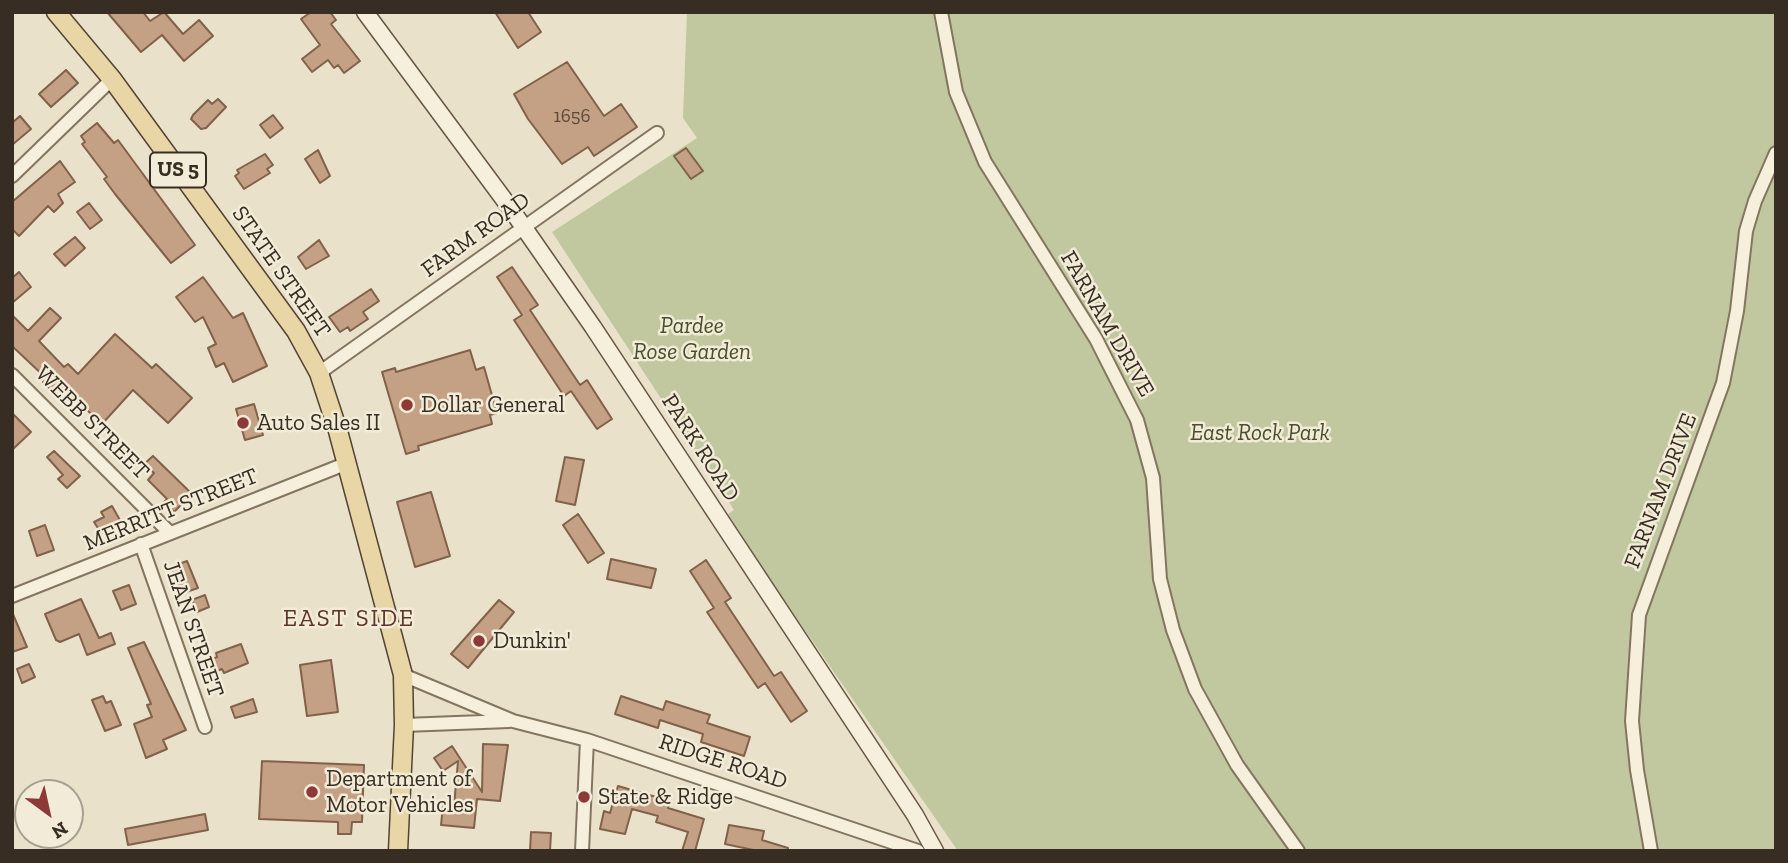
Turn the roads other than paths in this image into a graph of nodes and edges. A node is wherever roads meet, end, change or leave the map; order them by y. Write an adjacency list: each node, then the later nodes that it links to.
1 (57, 12): 4 (main road, STATE STREET / US 5)
2 (365, 12): 8 (main road, PARK ROAD)
3 (941, 12): 24 (street, FARNAM DRIVE)
4 (112, 79): 7 (street); 9 (main road, STATE STREET / US 5)
5 (657, 133): 8 (street, FARM ROAD)
6 (1776, 153): 25 (street, FARNAM DRIVE)
7 (12, 176)
8 (523, 226): 9 (street, FARM ROAD); 23 (main road, PARK ROAD)
9 (319, 373): 11 (main road, STATE STREET / US 5)
10 (12, 375): 12 (street, WEBB STREET)
11 (345, 464): 12 (street, MERRITT STREET); 15 (main road, STATE STREET / US 5)
12 (170, 533): 13 (street, MERRITT STREET)
13 (141, 544): 14 (street, MERRITT STREET); 18 (street, JEAN STREET)
14 (12, 596)
15 (403, 675): 16 (street, RIDGE ROAD); 17 (main road, STATE STREET / US 5)
16 (513, 721): 17 (street, RIDGE ROAD); 19 (street, RIDGE ROAD)
17 (404, 725): 20 (main road, STATE STREET / US 5)
18 (205, 727)
19 (587, 740): 21 (street); 22 (street, RIDGE ROAD)
20 (398, 851)
21 (582, 851)
22 (918, 851)
23 (935, 851)
24 (1298, 851)
25 (1651, 851)

